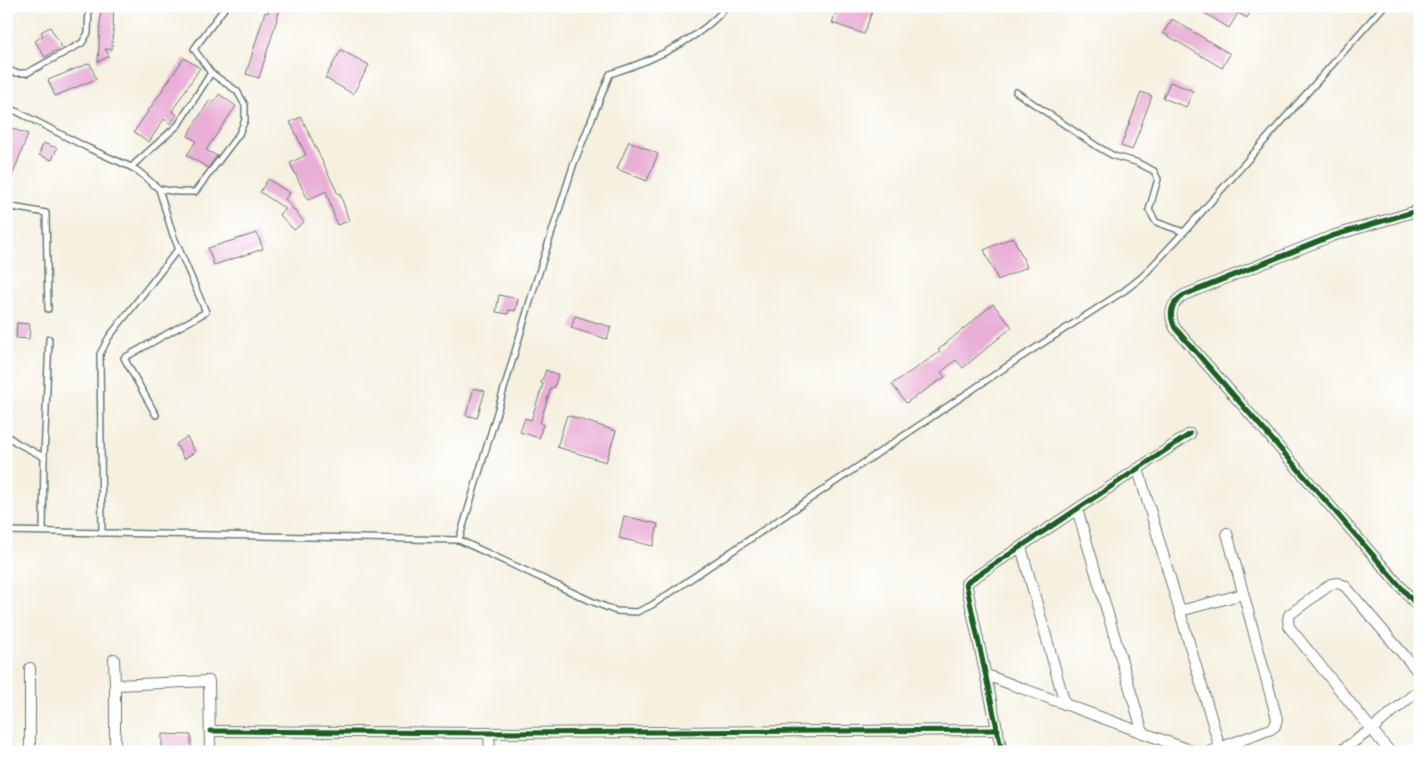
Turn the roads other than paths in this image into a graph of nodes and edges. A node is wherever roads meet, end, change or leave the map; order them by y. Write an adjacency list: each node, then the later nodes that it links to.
1 (89, 6): 5 (lane)
2 (226, 6): 6 (lane)
3 (727, 6): 27 (lane)
4 (1384, 6): 13 (lane)
5 (6, 68)
6 (211, 73): 9 (lane); 10 (lane)
7 (1016, 92): 13 (lane)
8 (6, 106): 9 (lane)
9 (130, 167): 10 (lane)
10 (159, 189): 14 (lane)
11 (6, 209): 15 (lane)
12 (1420, 210): 30 (street)
13 (1184, 232): 27 (lane)
14 (179, 248): 17 (lane); 25 (lane)
15 (48, 309)
16 (49, 339): 20 (lane)
17 (156, 415)
18 (1190, 434): 21 (street)
19 (6, 436): 20 (lane)
20 (44, 456): 24 (lane)
21 (1138, 469): 22 (street); 31 (street)
22 (1077, 510): 28 (street); 42 (street)
23 (6, 531): 24 (lane)
24 (43, 532): 25 (lane)
25 (102, 533): 27 (lane)
26 (1226, 533): 29 (street)
27 (459, 540)
28 (1021, 547): 35 (street); 38 (street)
29 (1243, 594): 31 (street); 44 (street)
30 (1420, 609)
31 (1180, 611): 44 (street)
32 (114, 659): 36 (street)
33 (30, 668): 45 (street)
34 (1420, 674): 39 (street)
35 (986, 675): 38 (street); 40 (street)
36 (115, 686): 41 (street); 46 (street)
37 (1420, 689): 39 (street)
38 (1065, 704): 42 (street)
39 (1372, 729): 52 (street); 53 (street)
40 (998, 730): 43 (street); 49 (street)
41 (210, 731): 43 (street); 47 (street)
42 (1143, 732): 50 (street)
43 (489, 733): 48 (street)
44 (1220, 748): 51 (street)
45 (30, 752)
46 (115, 752)
47 (210, 752)
48 (490, 752)
49 (1002, 752)
50 (1195, 752)
51 (1209, 752)
52 (1339, 752)
53 (1390, 752)

